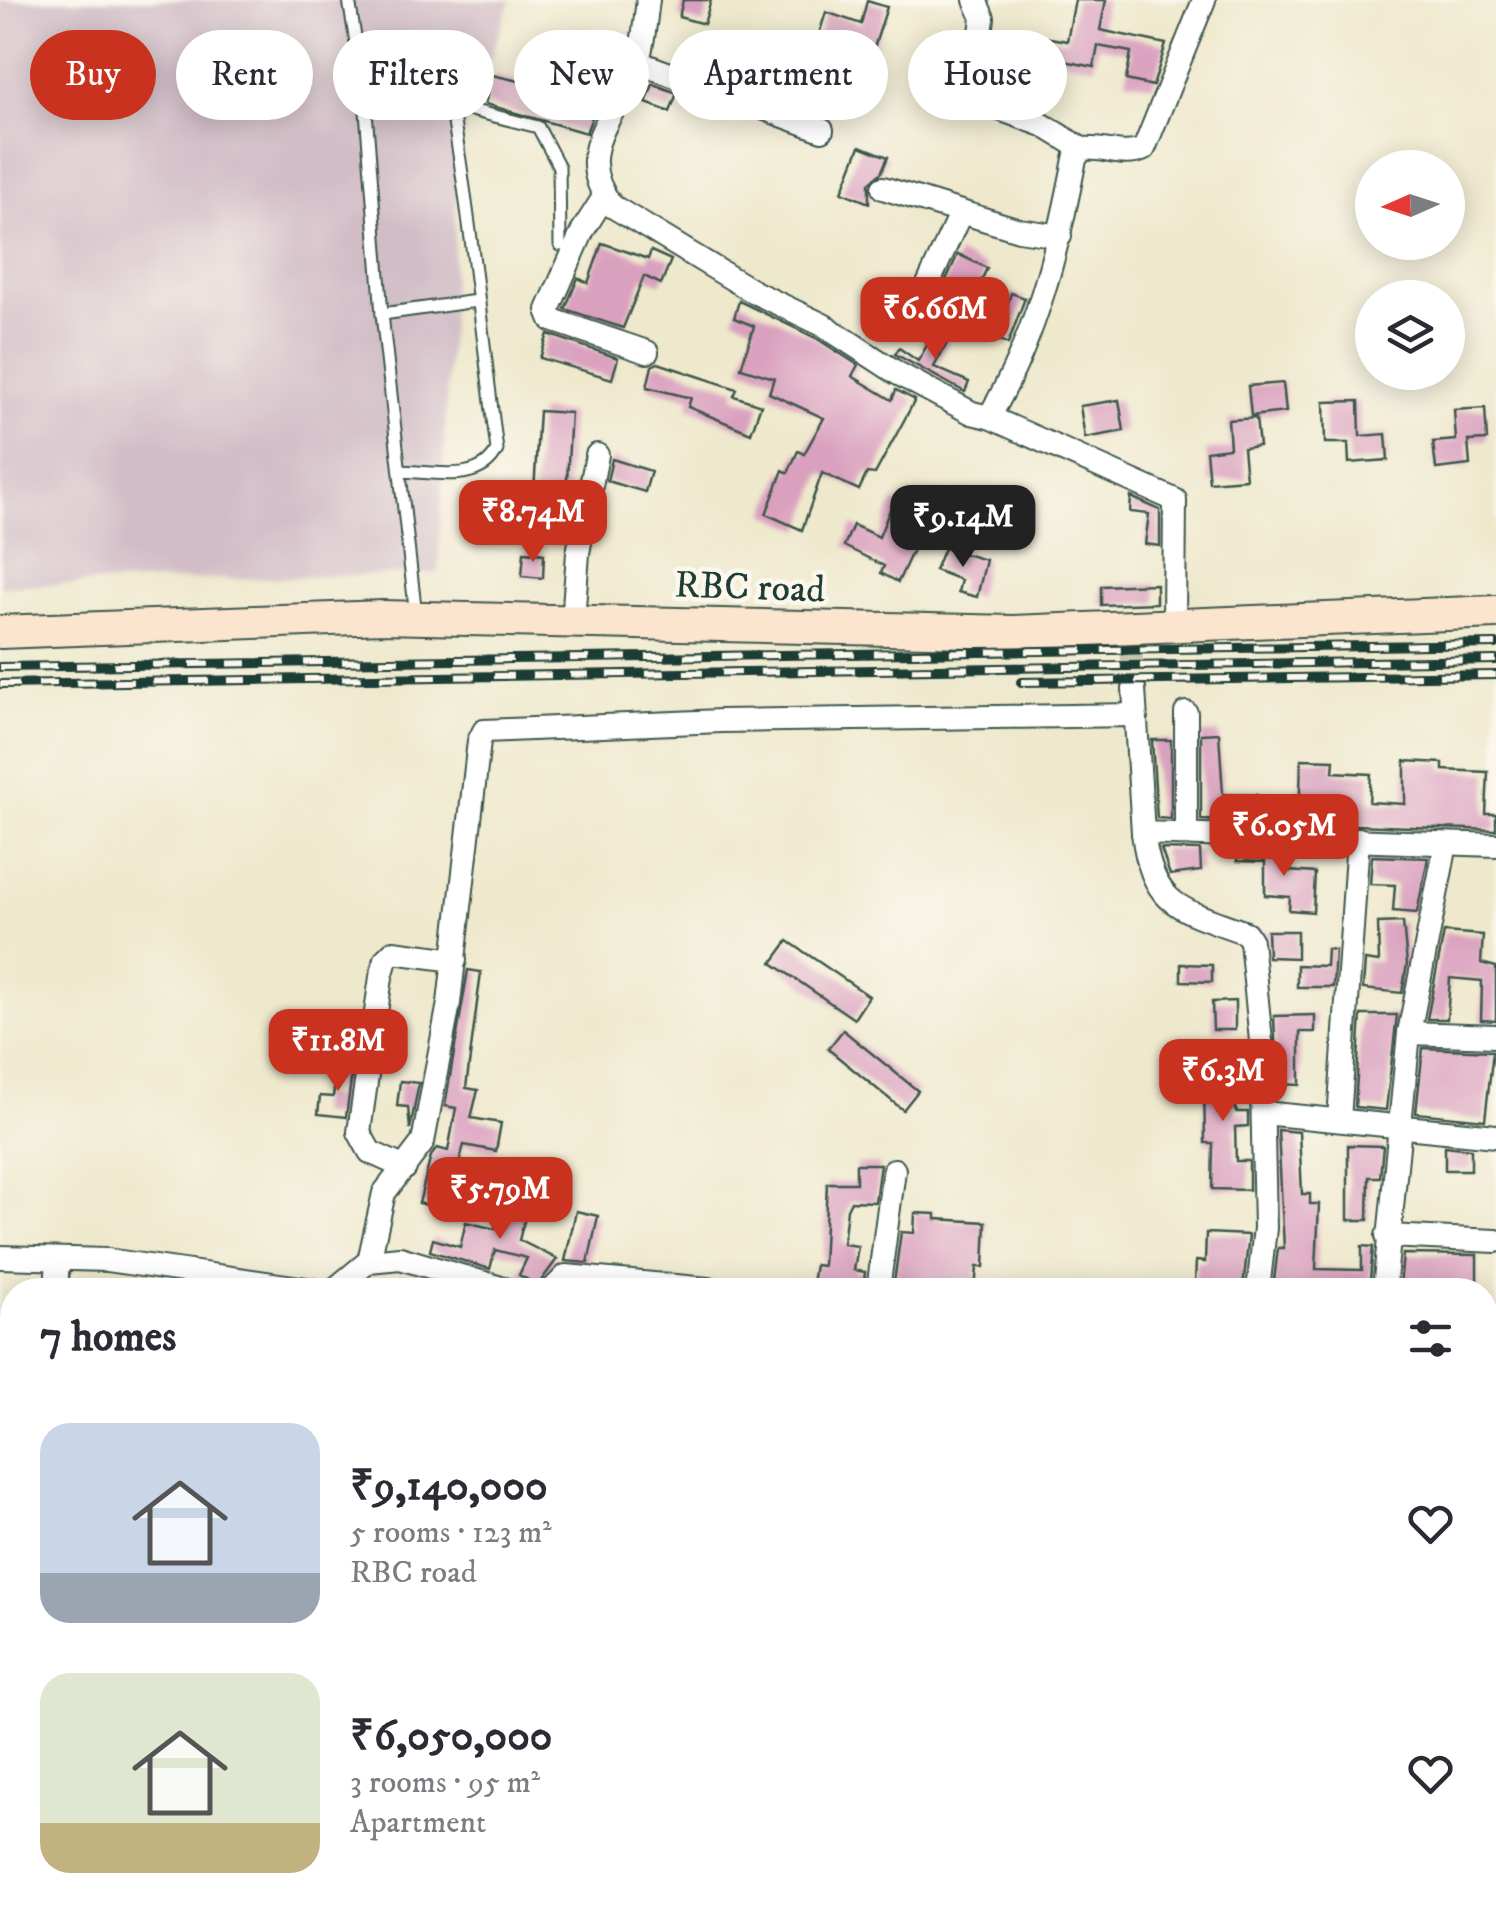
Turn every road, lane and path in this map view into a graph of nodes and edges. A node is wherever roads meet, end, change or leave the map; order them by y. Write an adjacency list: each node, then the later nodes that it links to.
1 (349, 0): 5 (lane)
2 (648, 0): 6 (street)
3 (975, 0): 13 (street)
4 (1204, 0): 13 (street)
5 (354, 30)
6 (643, 30)
7 (649, 66): 12 (street)
8 (494, 116): 18 (lane)
9 (367, 120): 20 (lane)
10 (453, 120): 19 (lane)
11 (610, 120): 15 (street)
12 (822, 130)
13 (1082, 149): 17 (street)
14 (883, 188): 16 (street)
15 (604, 197): 22 (street); 23 (street)
16 (961, 212): 17 (street); 21 (street)
17 (1060, 236): 23 (street)
18 (560, 245)
19 (477, 301): 20 (lane); 25 (lane)
20 (382, 314): 25 (lane)
21 (914, 315)
22 (647, 352)
23 (989, 417): 29 (street)
24 (597, 455): 28 (street)
25 (401, 471): 27 (lane)
26 (1496, 612): 29 (street, RBC road)
27 (416, 618): 28 (street, RBC road); 30 (street, RBC road)
28 (572, 621): 29 (street, RBC road)
29 (1174, 623)
30 (0, 632)
31 (1134, 690): 33 (street)
32 (1186, 713): 35 (street)
33 (1136, 716): 34 (street); 39 (street)
34 (1143, 833): 35 (street); 42 (street)
35 (1186, 833): 36 (street)
36 (1358, 839): 37 (street); 43 (street)
37 (1446, 844): 38 (street); 40 (street)
38 (1496, 845)
39 (455, 960): 46 (street); 46 (street)
40 (1409, 1033): 41 (street); 44 (street)
41 (1496, 1036)
42 (1262, 1112): 43 (street); 58 (street)
43 (1339, 1120): 44 (street)
44 (1398, 1125): 45 (street); 48 (street)
45 (1496, 1136)
46 (406, 1168): 52 (street)
47 (894, 1170): 57 (street)
48 (1387, 1236): 49 (street); 59 (street)
49 (1496, 1241)
50 (0, 1257): 51 (street)
51 (58, 1259): 53 (street); 54 (street)
52 (370, 1261): 55 (street); 56 (street)
53 (57, 1278)
54 (177, 1278)
55 (349, 1278)
56 (468, 1278)
57 (880, 1278)
58 (1259, 1278)
59 (1385, 1278)

